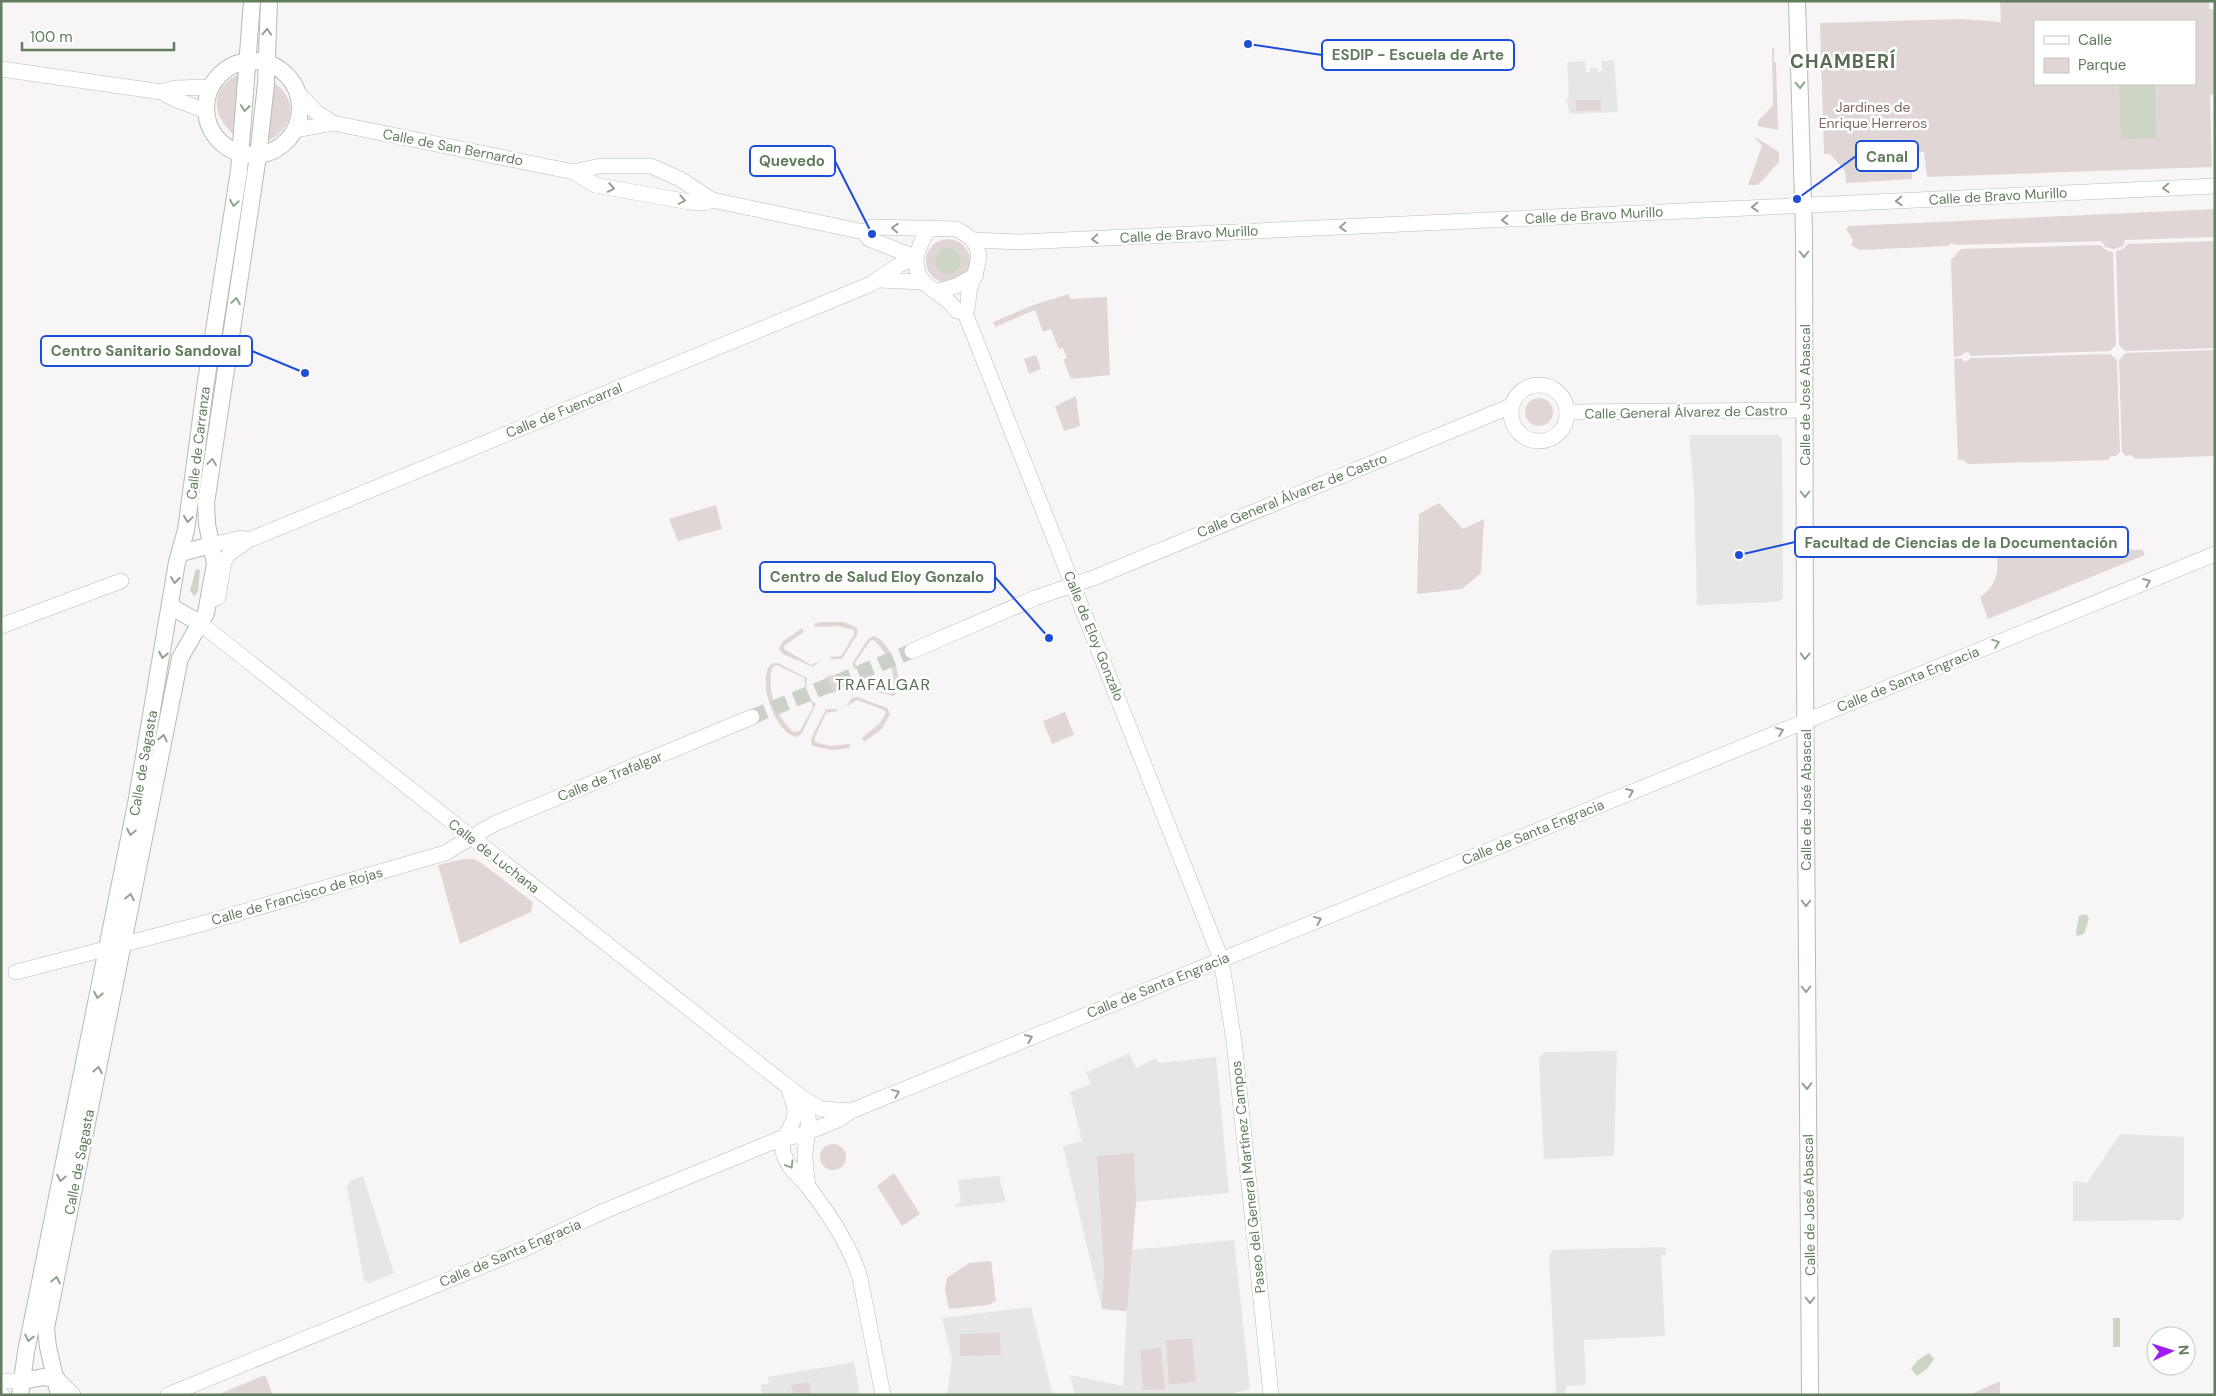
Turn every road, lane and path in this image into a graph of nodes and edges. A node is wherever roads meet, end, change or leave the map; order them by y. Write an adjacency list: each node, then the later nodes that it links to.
1 (252, 1): 4 (main road, Calle de Carranza)
2 (269, 1): 5 (main road, Calle de Carranza, one-way to 2)
3 (1797, 1): 18 (main road, Calle de José Abascal, one-way to 18)
4 (249, 61): 5 (main road); 7 (main road); 13 (main road, Calle de Carranza, one-way to 13)
5 (266, 62): 9 (main road); 14 (main road, Calle de Carranza)
6 (1, 69): 8 (street)
7 (211, 86): 8 (street); 10 (main road)
8 (162, 92): 10 (street)
9 (298, 93): 11 (street, Calle de San Bernardo); 12 (main road)
10 (206, 111): 13 (main road)
11 (332, 123): 12 (street, Calle de San Bernardo); 15 (street, Calle de San Bernardo)
12 (296, 130): 14 (main road)
13 (241, 155): 14 (main road); 33 (main road, Calle de Carranza, one-way to 33)
14 (258, 156): 32 (main road, Calle de Carranza, one-way to 14)
15 (574, 172): 17 (street, Calle de San Bernardo, one-way to 17); 17 (street, Calle de San Bernardo)
16 (2215, 186): 18 (street, Calle de Bravo Murillo, one-way to 18)
17 (712, 200): 20 (street, Calle de San Bernardo)
18 (1804, 205): 21 (street, Calle de Bravo Murillo, one-way to 21); 29 (main road, Calle de José Abascal, one-way to 29)
19 (928, 230): 20 (street, Calle de San Bernardo, one-way to 20); 21 (street); 22 (street)
20 (864, 232): 22 (street, Calle de San Bernardo)
21 (973, 240): 23 (street)
22 (916, 257): 24 (street, Calle de Fuencarral); 25 (street)
23 (976, 275): 26 (street); 27 (street)
24 (880, 280): 25 (street, Calle de Fuencarral); 31 (street, Calle de Fuencarral)
25 (922, 282): 26 (street)
26 (936, 292): 27 (street, Calle de Eloy Gonzalo)
27 (965, 314): 36 (street, Calle de Eloy Gonzalo)
28 (1511, 406): 30 (street); 30 (street); 36 (street, Calle General Álvarez de Castro)
29 (1805, 410): 30 (street, Calle General Álvarez de Castro); 43 (main road, Calle de José Abascal, one-way to 43)
30 (1567, 412)
31 (249, 540): 32 (street, Calle de Fuencarral); 37 (street, Calle de Fuencarral)
32 (211, 545): 33 (main road); 37 (main road, Calle de Carranza)
33 (181, 553): 38 (main road, Calle de Carranza, one-way to 38)
34 (2215, 554): 43 (street, Calle de Santa Engracia, one-way to 34)
35 (121, 581): 40 (street)
36 (1073, 584): 41 (street); 46 (street, Calle de Eloy Gonzalo)
37 (209, 601): 39 (main road, Calle de Sagasta)
38 (172, 607): 39 (main road); 45 (main road, Calle de Sagasta, one-way to 45)
39 (201, 624): 44 (street, Calle de Luchana); 45 (main road, Calle de Sagasta, one-way to 39)
40 (1, 626)
41 (912, 651)
42 (752, 718): 44 (street, Calle de Trafalgar)
43 (1805, 721): 46 (street, Calle de Santa Engracia, one-way to 43); 61 (main road, Calle de José Abascal, one-way to 61)
44 (471, 838): 45 (street, Calle de Francisco de Rojas); 48 (street, Calle de Luchana)
45 (114, 946): 47 (street, Calle de Francisco de Rojas); 55 (main road, Calle de Sagasta, one-way to 45); 56 (main road, Calle de Sagasta, one-way to 56)
46 (1221, 960): 50 (street, Calle de Santa Engracia, one-way to 46); 60 (street, Paseo del General Martínez Campos)
47 (16, 972)
48 (788, 1086): 49 (street, Calle de Luchana); 52 (street)
49 (802, 1097): 50 (street, Calle de Santa Engracia); 51 (street)
50 (851, 1111): 51 (street, Calle de Santa Engracia)
51 (807, 1133): 52 (street, Calle de Santa Engracia); 53 (street)
52 (785, 1137): 53 (street, one-way to 53); 58 (street, Calle de Santa Engracia)
53 (808, 1187): 59 (street)
54 (1, 1381): 56 (street)
55 (58, 1387): 56 (main road); 57 (street)
56 (21, 1388)
57 (73, 1395)
58 (168, 1395)
59 (884, 1395)
60 (1271, 1395)
61 (1810, 1395)

